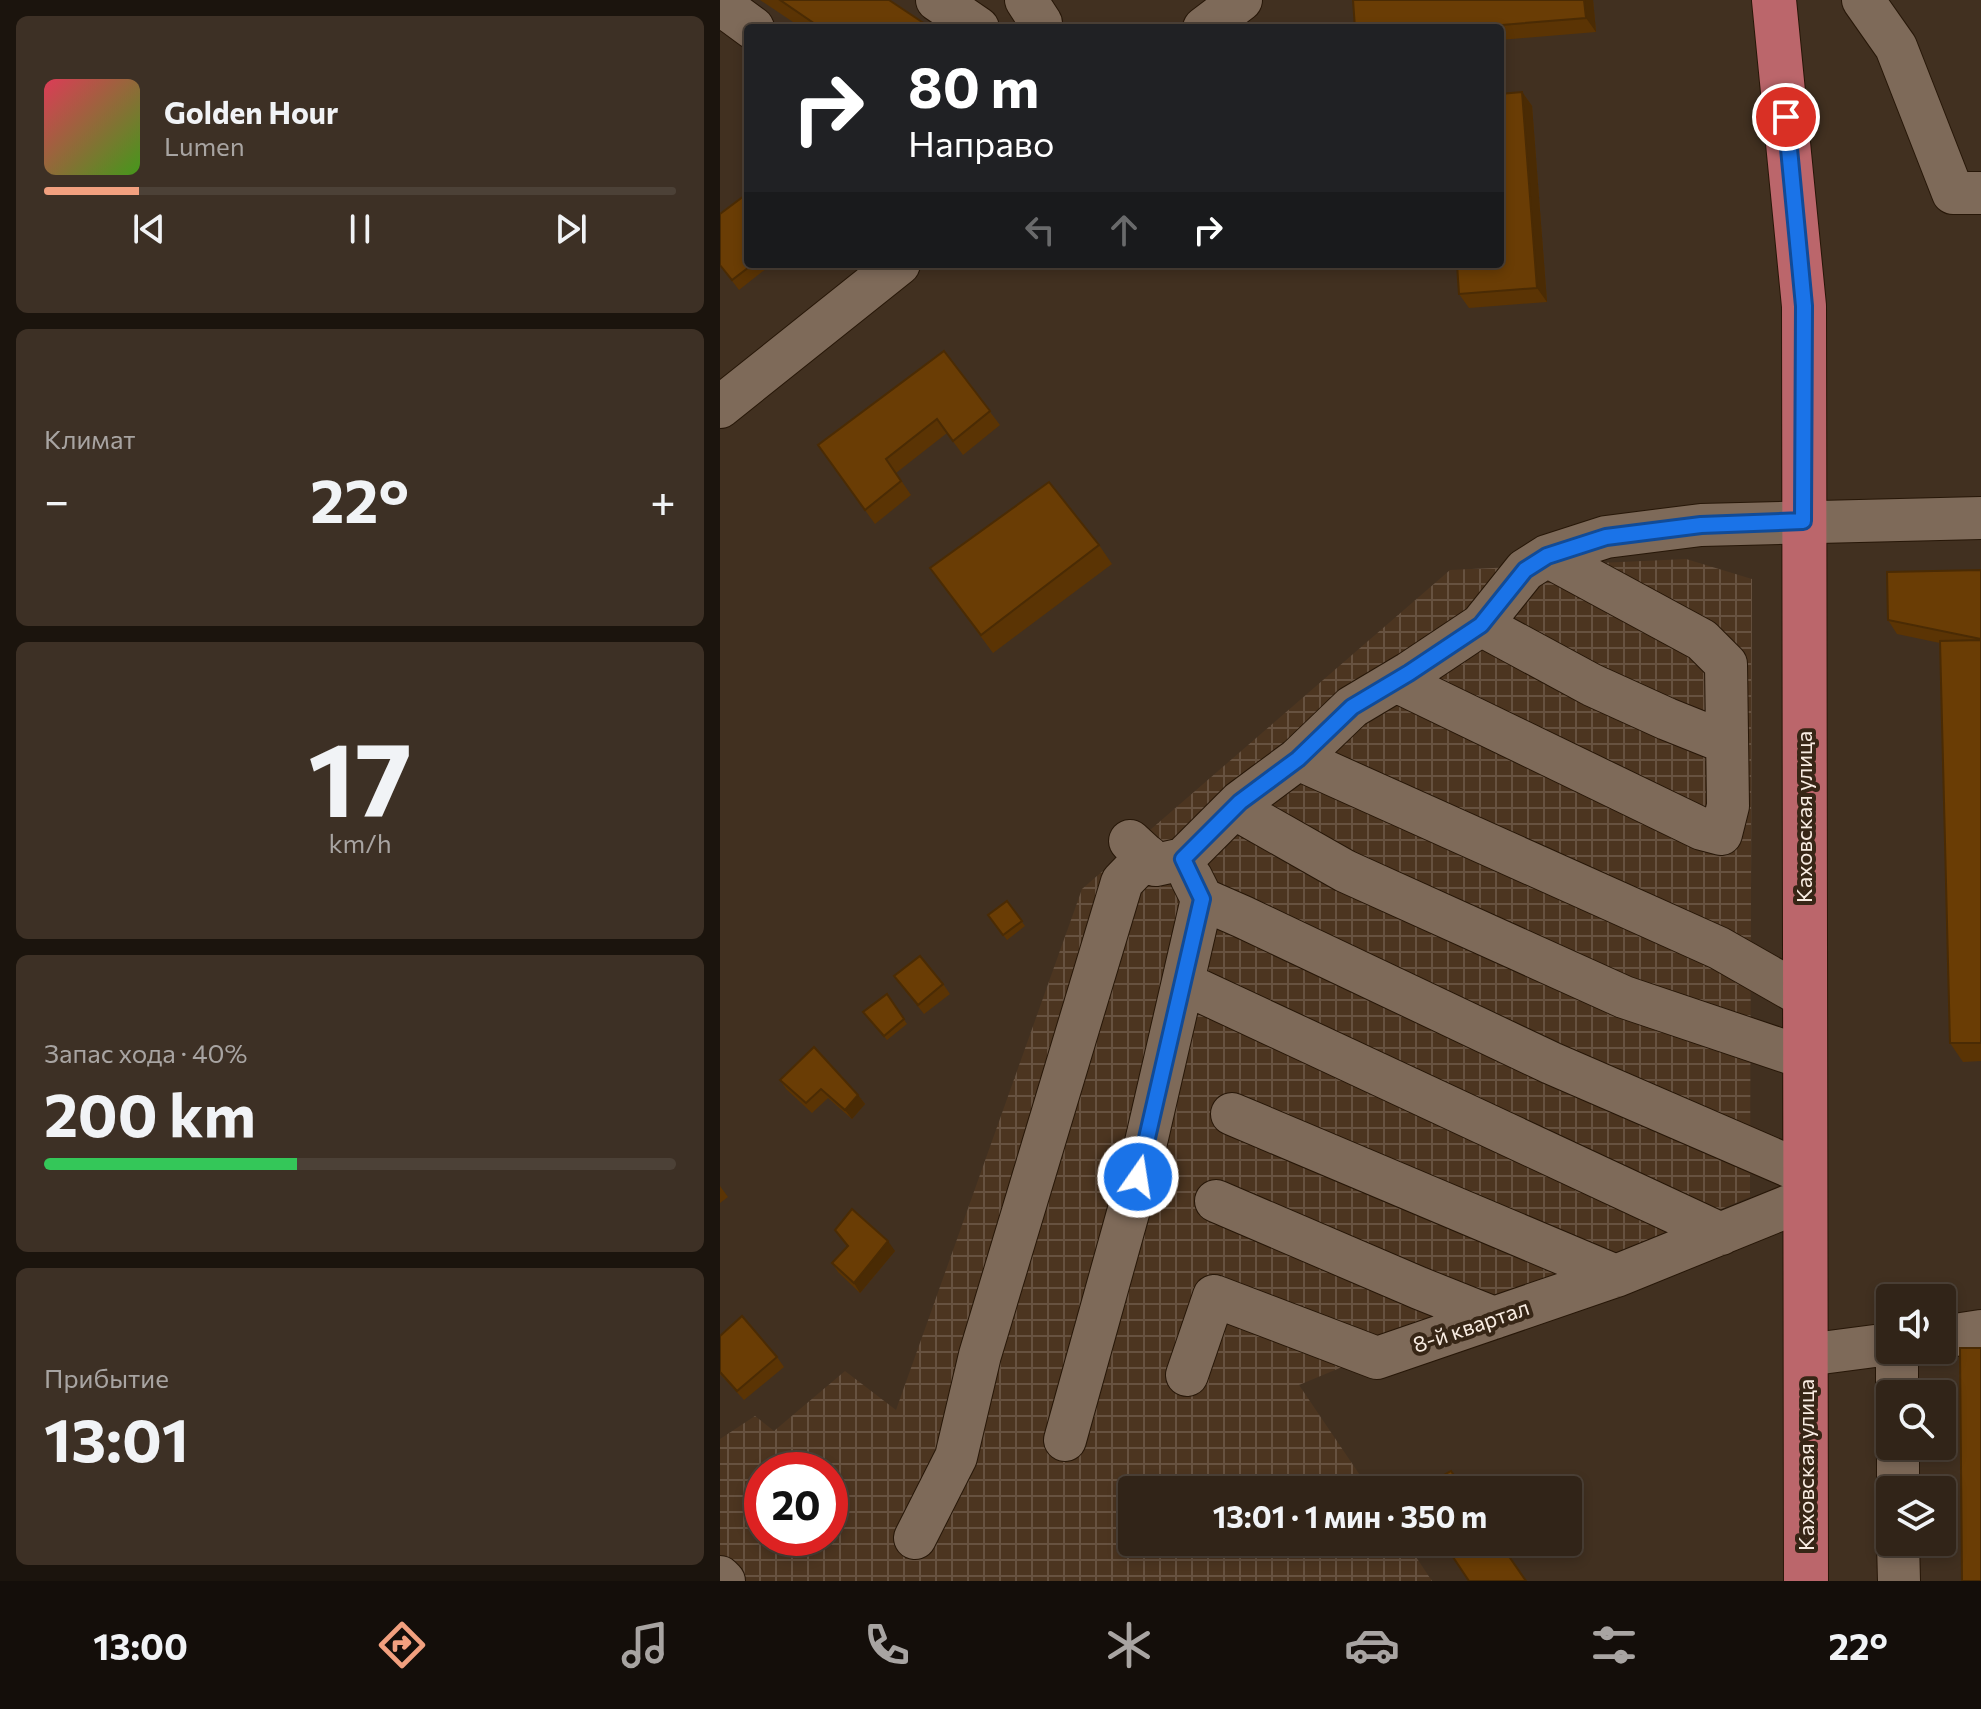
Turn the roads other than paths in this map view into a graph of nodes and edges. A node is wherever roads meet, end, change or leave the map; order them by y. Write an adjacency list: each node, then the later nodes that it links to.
1 (720, 0): 8 (street)
2 (937, 0): 9 (street)
3 (1026, 0): 10 (street)
4 (1241, 0): 11 (street)
5 (1762, 0): 12 (main road, Каховская улица)
6 (1774, 0): 12 (main road, Каховская улица)
7 (1863, 0): 13 (street)
8 (748, 24)
9 (972, 24)
10 (1040, 24)
11 (1209, 24)
12 (1780, 55): 17 (main road, Каховская улица)
13 (1981, 193)
14 (891, 268): 15 (street)
15 (727, 391)
16 (1981, 518): 17 (street)
17 (1803, 521): 18 (street); 27 (main road, Каховская улица)
18 (1547, 556): 19 (street); 21 (street)
19 (1481, 625): 20 (street); 21 (street)
20 (1396, 681): 21 (street); 22 (street)
21 (1727, 743)
22 (1298, 759): 23 (street); 27 (street)
23 (1234, 808): 24 (street); 28 (street)
24 (1153, 852): 25 (street); 41 (street)
25 (1202, 899): 26 (street); 30 (street)
26 (1183, 983): 32 (street); 40 (street)
27 (1805, 997): 28 (main road, Каховская улица)
28 (1805, 1058): 30 (main road, Каховская улица)
29 (1232, 1114): 33 (street)
30 (1806, 1186): 32 (street, 8-й квартал); 38 (main road, Каховская улица)
31 (1216, 1201): 34 (street)
32 (1721, 1234): 33 (street, 8-й квартал)
33 (1616, 1276): 34 (street, 8-й квартал)
34 (1494, 1318): 39 (street, 8-й квартал)
35 (1981, 1331): 36 (street)
36 (1956, 1335)
37 (1876, 1346): 38 (street)
38 (1806, 1355): 45 (main road, Каховская улица)
39 (1187, 1375)
40 (1065, 1440)
41 (915, 1538)
42 (1898, 1556): 46 (street)
43 (720, 1577): 44 (street)
44 (724, 1581)
45 (1806, 1581)
46 (1899, 1581)

